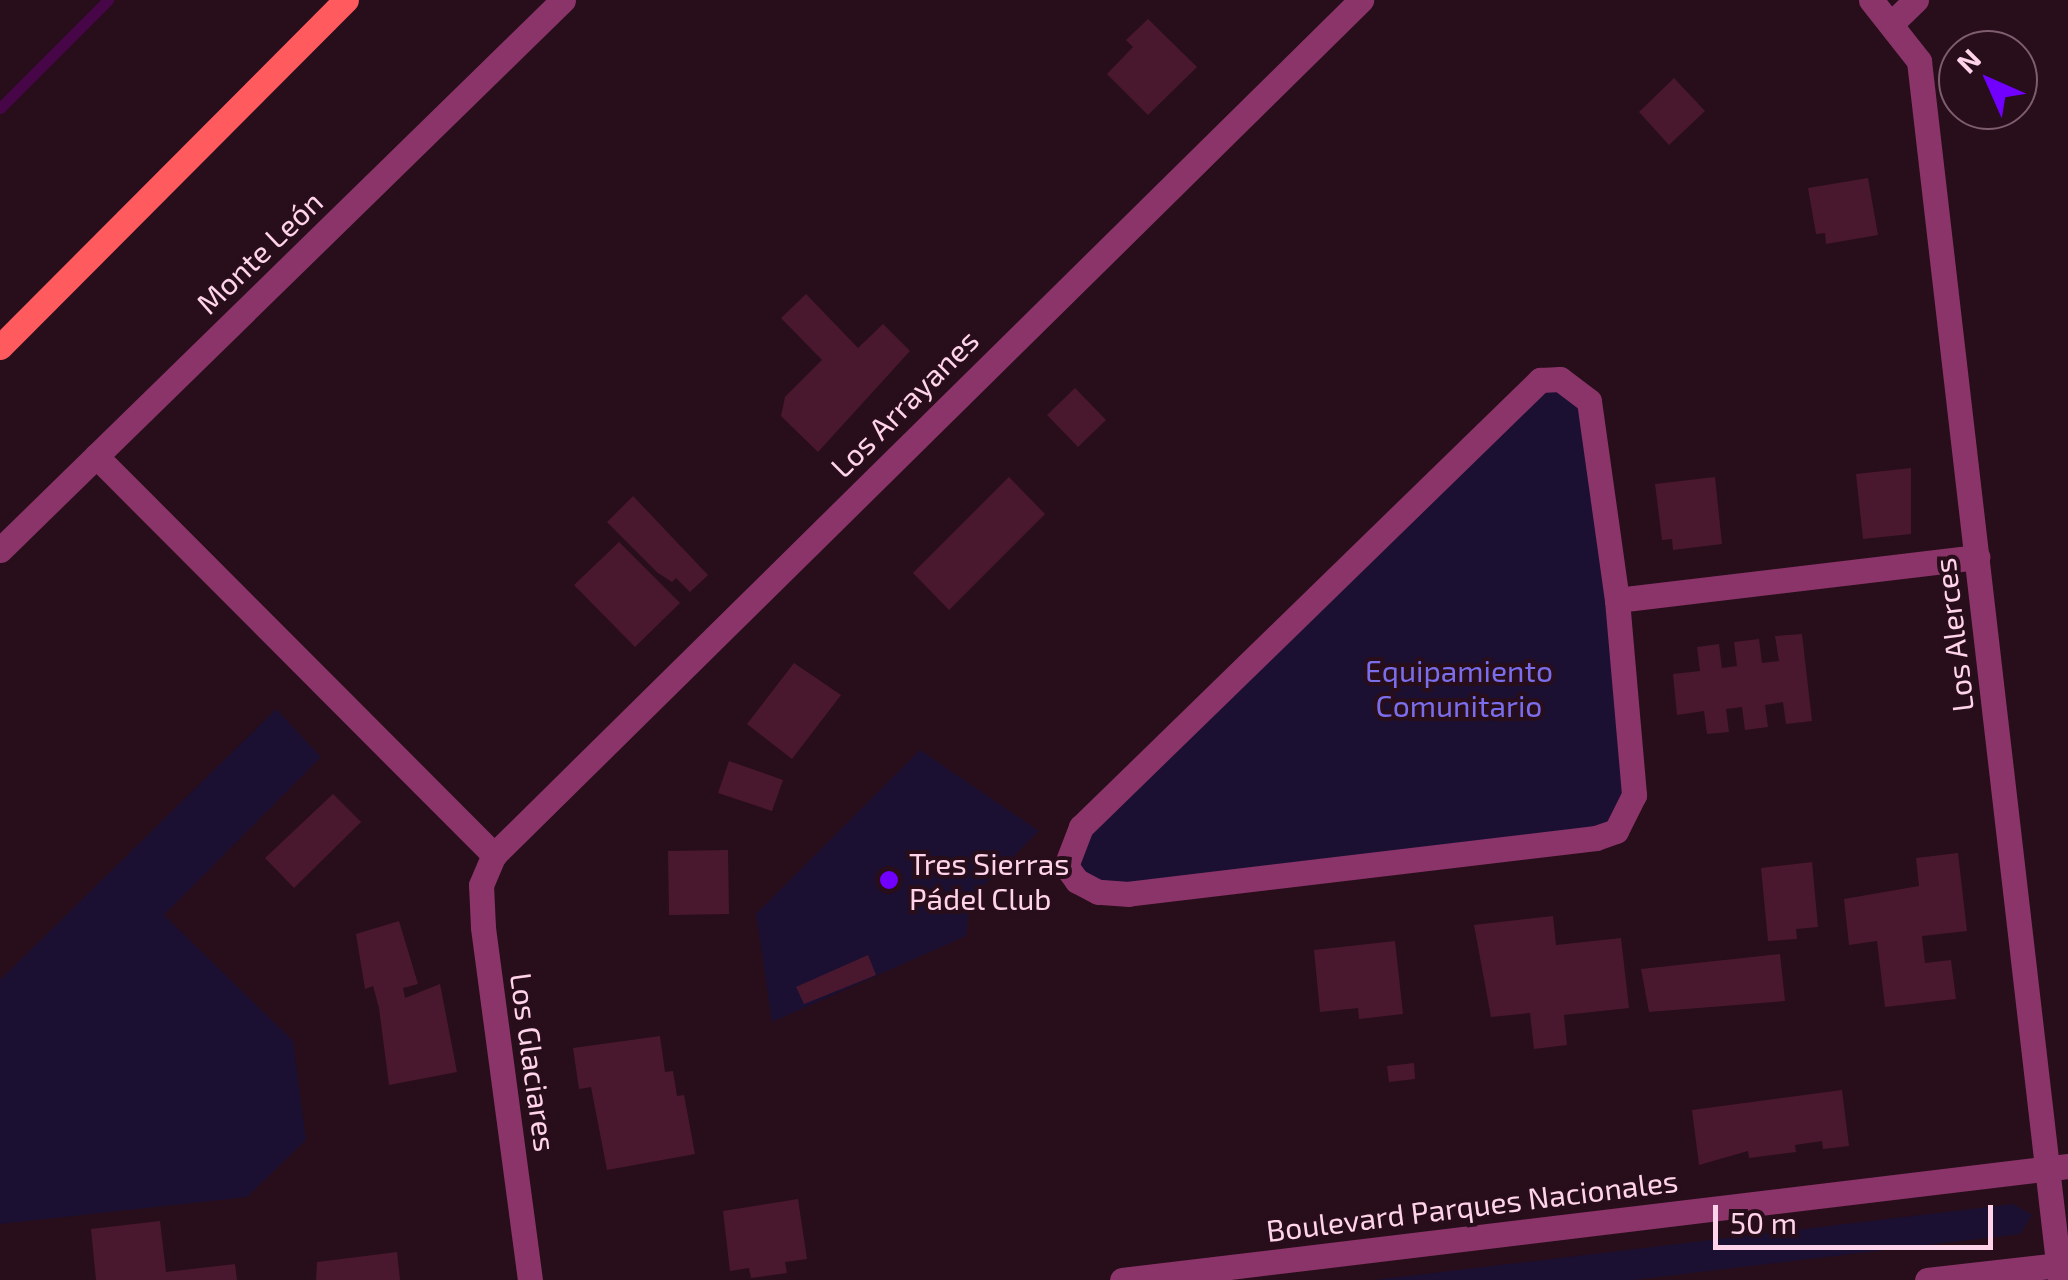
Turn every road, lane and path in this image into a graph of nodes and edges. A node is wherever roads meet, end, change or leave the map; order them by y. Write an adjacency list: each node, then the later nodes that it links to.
1 (346, 0): 7 (main road)
2 (563, 0): 8 (street, Monte León)
3 (1360, 0): 12 (street, Los Arrayanes)
4 (1871, 0): 6 (street, Los Alerces)
5 (1916, 0): 6 (street)
6 (1893, 22): 10 (street, Los Alerces)
7 (0, 347)
8 (96, 456): 9 (street, Monte León); 12 (street)
9 (0, 550)
10 (1977, 557): 11 (street); 13 (street, Los Alerces)
11 (1617, 600): 11 (street)
12 (494, 855): 15 (street, Los Glaciares)
13 (2058, 1167): 14 (street, Los Alerces); 16 (street, Boulevard Parques Nacionales)
14 (2062, 1270): 17 (street)
15 (530, 1280)
16 (1122, 1280)
17 (1928, 1280)

